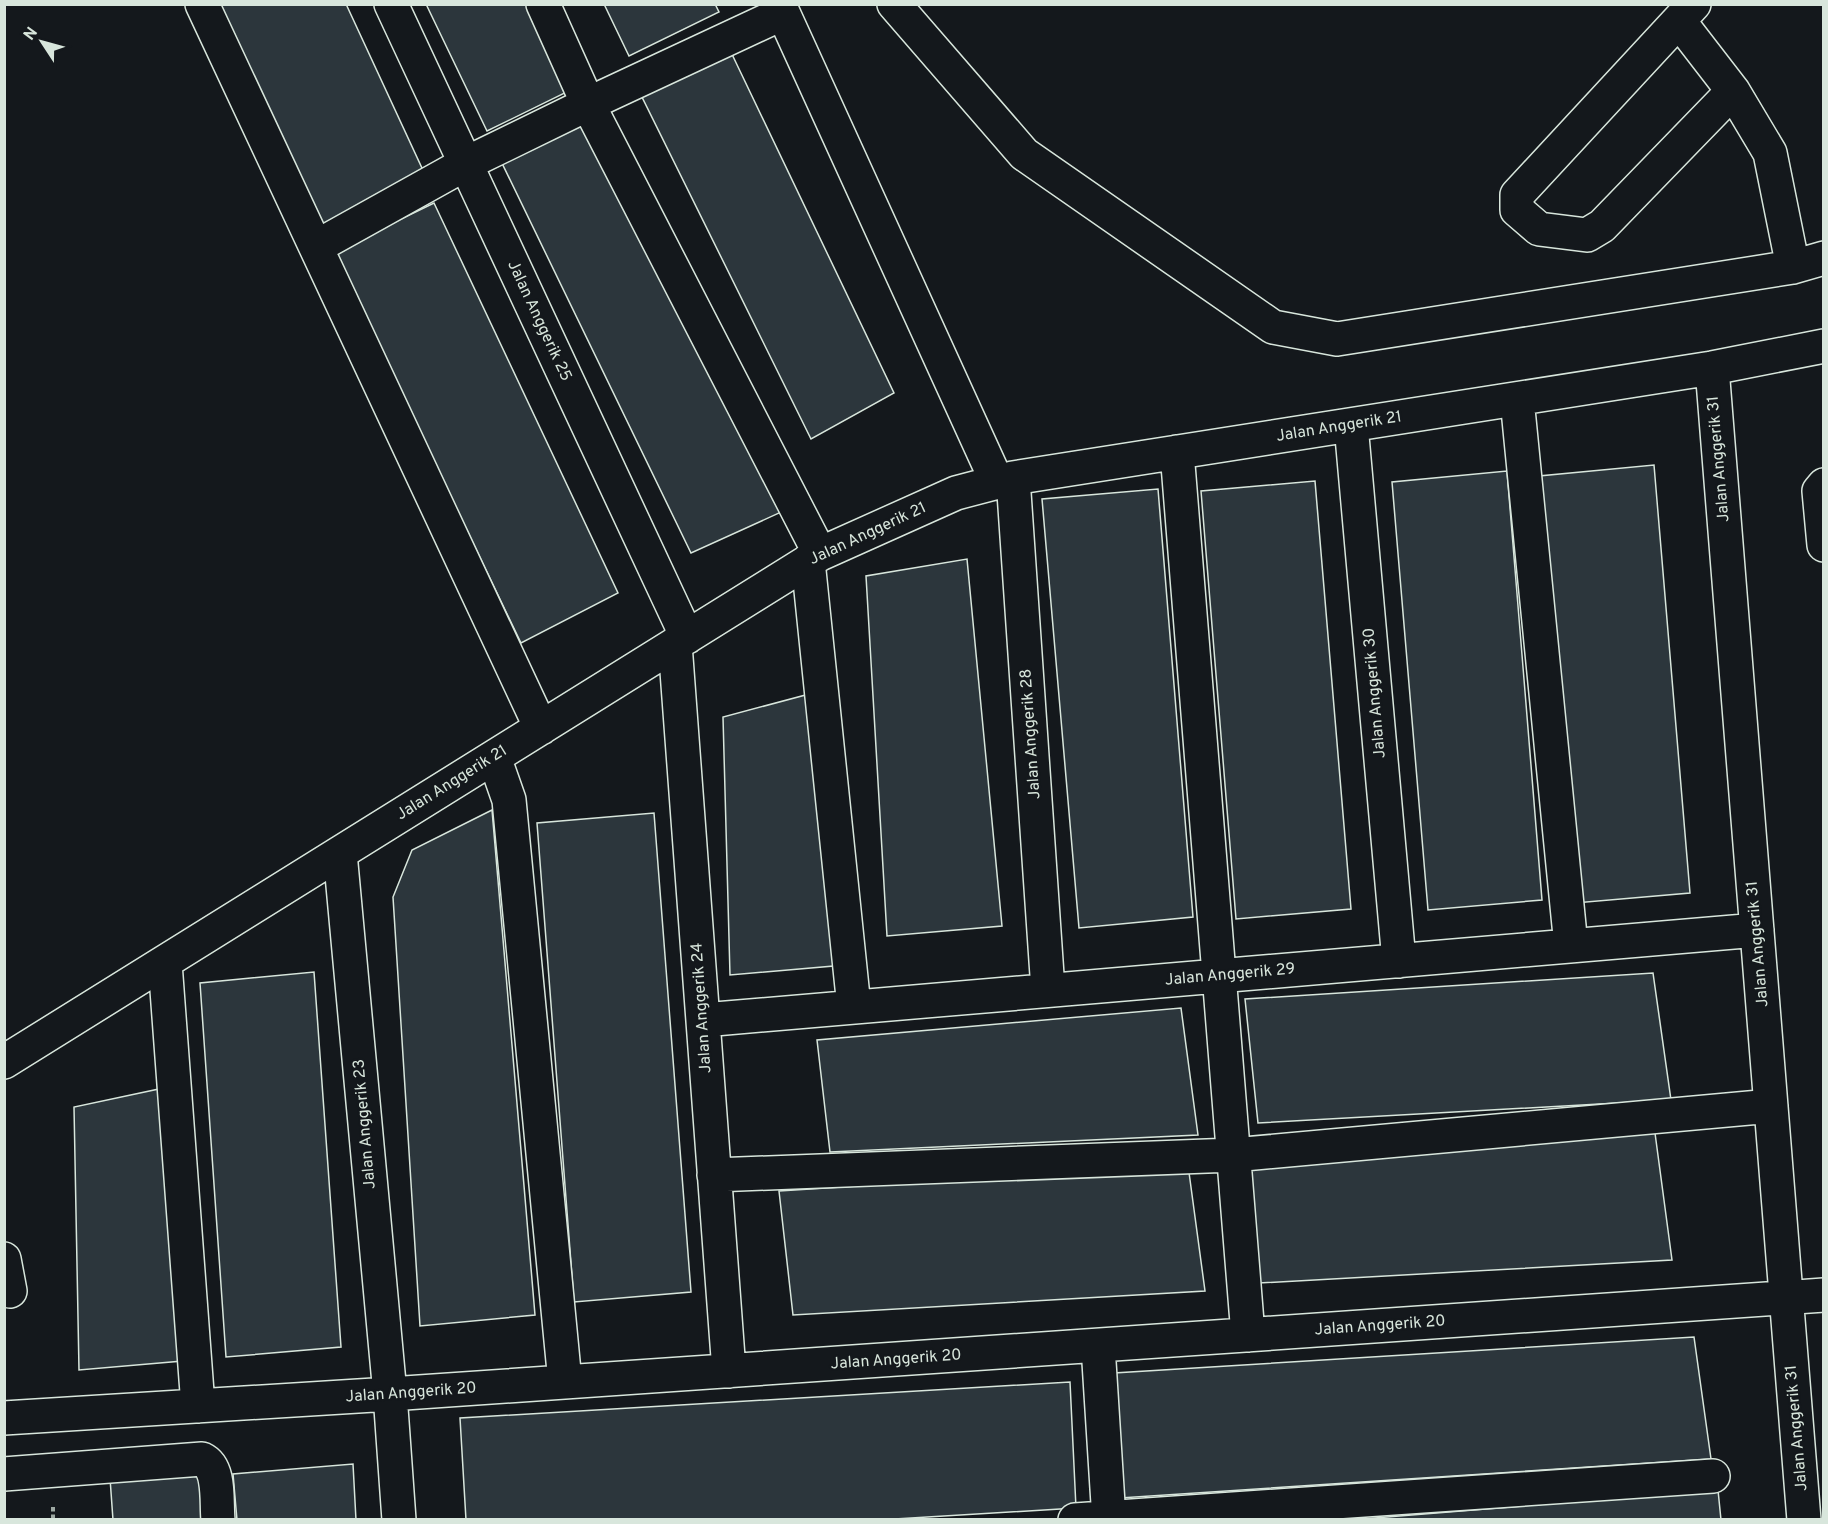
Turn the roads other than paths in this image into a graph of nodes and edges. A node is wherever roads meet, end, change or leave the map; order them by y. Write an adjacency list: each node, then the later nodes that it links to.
1 (202, 4): 10 (street)
2 (391, 4): 9 (street, Jalan Anggerik 25)
3 (543, 4): 8 (street)
4 (894, 4): 11 (street)
5 (781, 9): 8 (street); 17 (street)
6 (1686, 13): 7 (street); 7 (street)
7 (1733, 91): 11 (street)
8 (588, 104): 9 (street); 20 (street)
9 (465, 164): 10 (street); 21 (street, Jalan Anggerik 25)
10 (316, 247): 22 (street)
11 (1808, 262)
12 (1824, 345): 13 (street, Jalan Anggerik 21)
13 (1712, 368): 14 (street, Jalan Anggerik 21); 25 (street, Jalan Anggerik 31)
14 (1517, 399): 15 (street, Jalan Anggerik 21); 26 (street)
15 (1351, 425): 16 (street, Jalan Anggerik 21); 27 (street, Jalan Anggerik 30)
16 (1177, 452): 17 (street, Jalan Anggerik 21); 29 (street)
17 (1005, 480): 20 (street, Jalan Anggerik 21); 30 (street, Jalan Anggerik 28)
18 (1824, 485): 19 (street)
19 (1824, 545)
20 (814, 558): 21 (street, Jalan Anggerik 21); 31 (street)
21 (681, 640): 22 (street, Jalan Anggerik 21); 32 (street, Jalan Anggerik 24)
22 (541, 728): 23 (street, Jalan Anggerik 21)
23 (494, 757): 24 (street, Jalan Anggerik 21); 44 (street)
24 (340, 853): 28 (street, Jalan Anggerik 21); 45 (street, Jalan Anggerik 23)
25 (1757, 930): 26 (street, Jalan Anggerik 29); 34 (street, Jalan Anggerik 31)
26 (1571, 946): 27 (street, Jalan Anggerik 29)
27 (1399, 961): 29 (street, Jalan Anggerik 29)
28 (165, 963): 33 (street, Jalan Anggerik 21); 46 (street)
29 (1219, 976): 30 (street, Jalan Anggerik 29); 35 (street)
30 (1048, 990): 31 (street, Jalan Anggerik 29)
31 (854, 1007): 32 (street, Jalan Anggerik 29)
32 (703, 1020): 36 (street, Jalan Anggerik 24)
33 (4, 1062)
34 (1771, 1106): 35 (street); 40 (street, Jalan Anggerik 31)
35 (1233, 1155): 36 (street); 41 (street)
36 (714, 1175): 43 (street, Jalan Anggerik 24)
37 (4, 1259): 38 (street)
38 (10, 1291)
39 (1824, 1295): 40 (street, Jalan Anggerik 20)
40 (1786, 1298): 41 (street, Jalan Anggerik 20); 54 (street, Jalan Anggerik 31)
41 (1248, 1335): 42 (street, Jalan Anggerik 20)
42 (1098, 1346): 43 (street, Jalan Anggerik 20); 50 (street)
43 (729, 1371): 44 (street, Jalan Anggerik 20)
44 (565, 1382): 45 (street, Jalan Anggerik 20)
45 (390, 1394): 46 (street, Jalan Anggerik 20); 52 (street, Jalan Anggerik 23)
46 (198, 1406): 47 (street, Jalan Anggerik 20)
47 (4, 1418)
48 (4, 1474): 51 (street)
49 (1713, 1476): 50 (street)
50 (1109, 1518): 53 (street)
51 (218, 1520)
52 (399, 1520)
53 (1075, 1520)
54 (1804, 1520)

